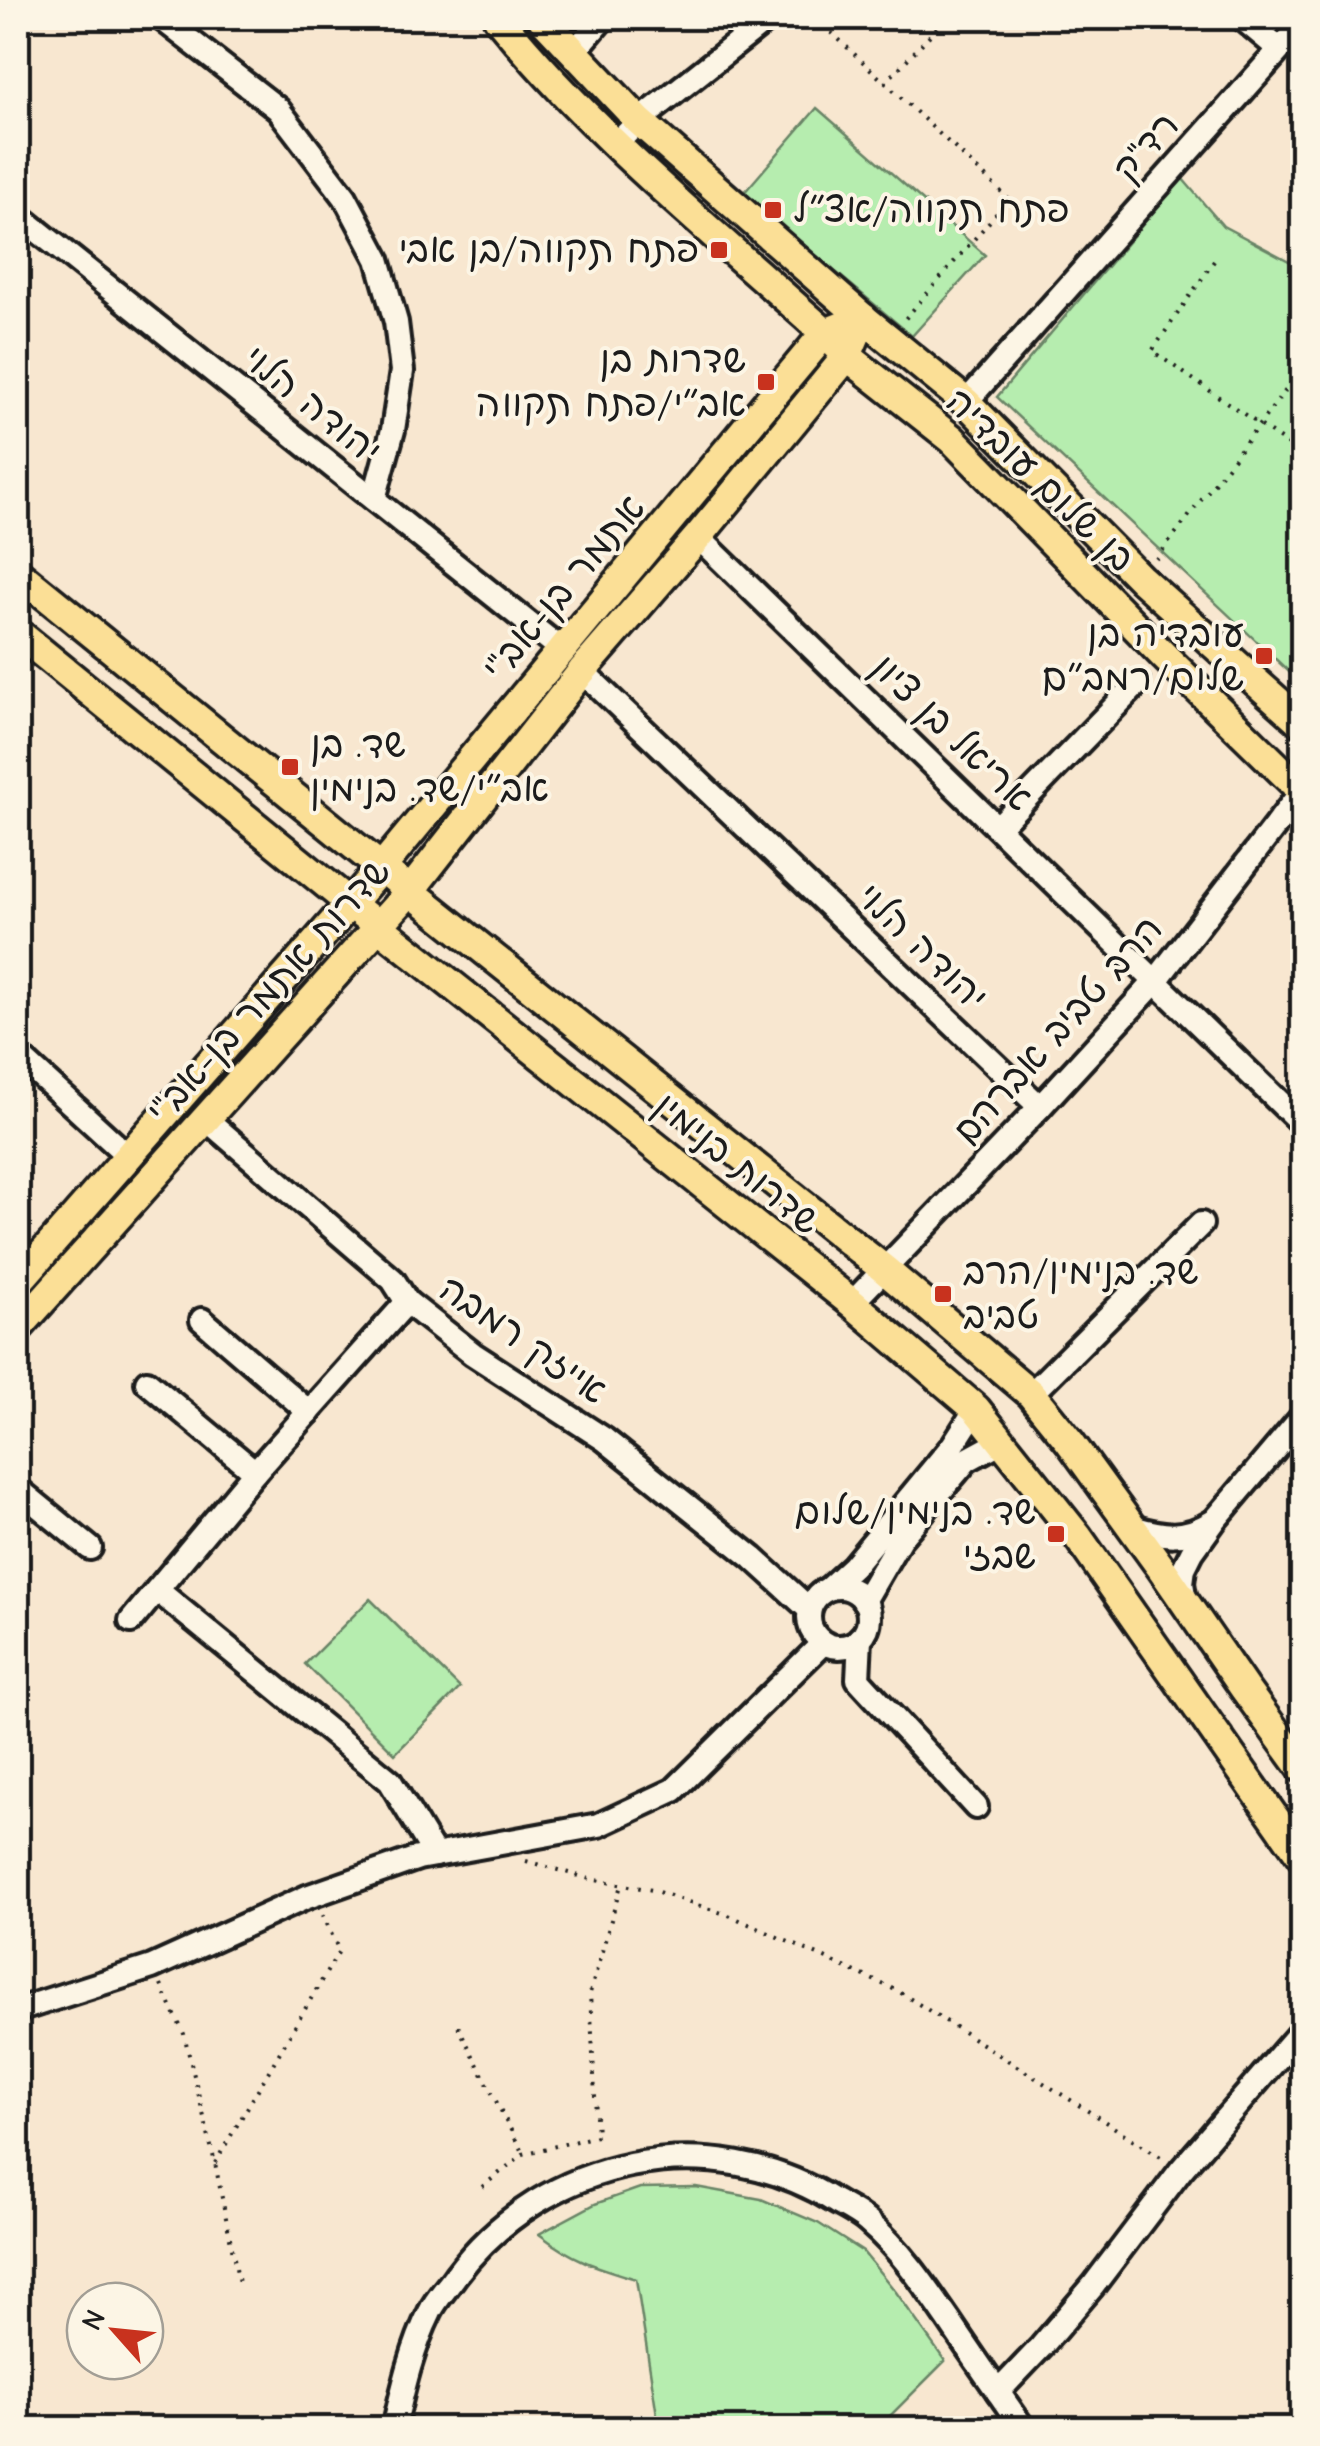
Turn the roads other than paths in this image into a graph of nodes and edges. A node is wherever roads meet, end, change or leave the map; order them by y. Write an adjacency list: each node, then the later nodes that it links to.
1 (161, 18): 17 (street)
2 (498, 18): 11 (main road, בן שלום עובדיה)
3 (542, 18): 9 (main road, בן שלום עובדיה)
4 (603, 18): 9 (street)
5 (769, 18): 10 (street)
6 (1242, 18): 8 (street)
7 (1302, 34): 8 (street, רד"ק)
8 (1280, 49): 16 (street, רד"ק)
9 (574, 52): 10 (main road, בן שלום עובדיה)
10 (639, 121): 11 (street); 13 (main road, בן שלום עובדיה)
11 (616, 144): 14 (main road, בן שלום עובדיה)
12 (18, 214): 17 (street, יהודה הלוי)
13 (863, 318): 14 (main road, אתמר בן-אב"י); 15 (main road, שדרות אתמר בן-אב"י); 16 (main road, בן שלום עובדיה)
14 (825, 334): 15 (main road, בן שלום עובדיה); 21 (main road, אתמר בן-אב"י)
15 (847, 356): 18 (main road, שדרות אתמר בן-אב"י); 25 (main road, בן שלום עובדיה)
16 (966, 402): 24 (main road, בן שלום עובדיה)
17 (374, 499): 21 (street, יהודה הלוי)
18 (698, 536): 22 (main road, שדרות אתמר בן-אב"י); 26 (street, אריאל בן ציון)
19 (18, 573): 27 (main road, שדרות בנימין)
20 (18, 633): 29 (main road, שדרות בנימין)
21 (562, 650): 27 (main road, אתמר בן-אב"י)
22 (582, 671): 28 (main road, שדרות אתמר בן-אב"י); 33 (street, יהודה הלוי)
23 (1138, 683): 26 (street)
24 (1302, 723)
25 (1302, 791): 31 (street, הרב טביב אברהם)
26 (998, 826): 31 (street, אריאל בן ציון)
27 (381, 868): 28 (main road, שדרות בנימין); 29 (main road, אתמר בן-אב"י)
28 (410, 891): 30 (main road, שדרות אתמר בן-אב"י); 38 (main road, שדרות בנימין)
29 (350, 902): 30 (main road, שדרות בנימין); 36 (main road, אתמר בן-אב"י)
30 (378, 926): 34 (main road, שדרות אתמר בן-אב"י); 41 (main road, שדרות בנימין)
31 (1155, 982): 33 (street, הרב טביב אברהם); 35 (street, אריאל בן ציון)
32 (18, 1056): 36 (street)
33 (1040, 1107): 38 (street, הרב טביב אברהם)
34 (206, 1119): 40 (street, אייזק רמבה); 43 (main road, שדרות אתמר בן-אב"י)
35 (1302, 1124)
36 (128, 1156): 39 (main road, אתמר בן-אב"י)
37 (1200, 1224): 45 (street)
38 (885, 1270): 41 (street, הרב טביב אברהם); 45 (main road, שדרות בנימין)
39 (18, 1282)
40 (407, 1302): 47 (street); 59 (street, אייזק רמבה)
41 (852, 1303): 46 (main road, שדרות בנימין)
42 (202, 1320): 47 (street)
43 (18, 1328)
44 (147, 1382): 50 (street)
45 (1031, 1394): 53 (main road, שדרות בנימין)
46 (976, 1409): 49 (main road, שדרות בנימין); 55 (street)
47 (309, 1412): 50 (street)
48 (1302, 1416): 52 (street)
49 (1002, 1442): 57 (street); 66 (main road, שדרות בנימין)
50 (256, 1472): 56 (street)
51 (18, 1489): 54 (street)
52 (1215, 1520): 53 (street); 58 (street)
53 (1132, 1527): 58 (main road, שדרות בנימין)
54 (90, 1548)
55 (830, 1588): 57 (street); 59 (street)
56 (157, 1590): 60 (street); 65 (street)
57 (864, 1601): 61 (street)
58 (1184, 1601): 63 (main road, שדרות בנימין)
59 (810, 1609): 62 (street)
60 (131, 1621)
61 (860, 1638): 62 (street); 64 (street)
62 (824, 1643): 65 (street)
63 (1302, 1768)
64 (976, 1806)
65 (435, 1856): 67 (street)
66 (1302, 1857)
67 (18, 2010)
68 (1302, 2030): 69 (street)
69 (998, 2392): 70 (street); 71 (street)
70 (394, 2428)
71 (1023, 2428)

